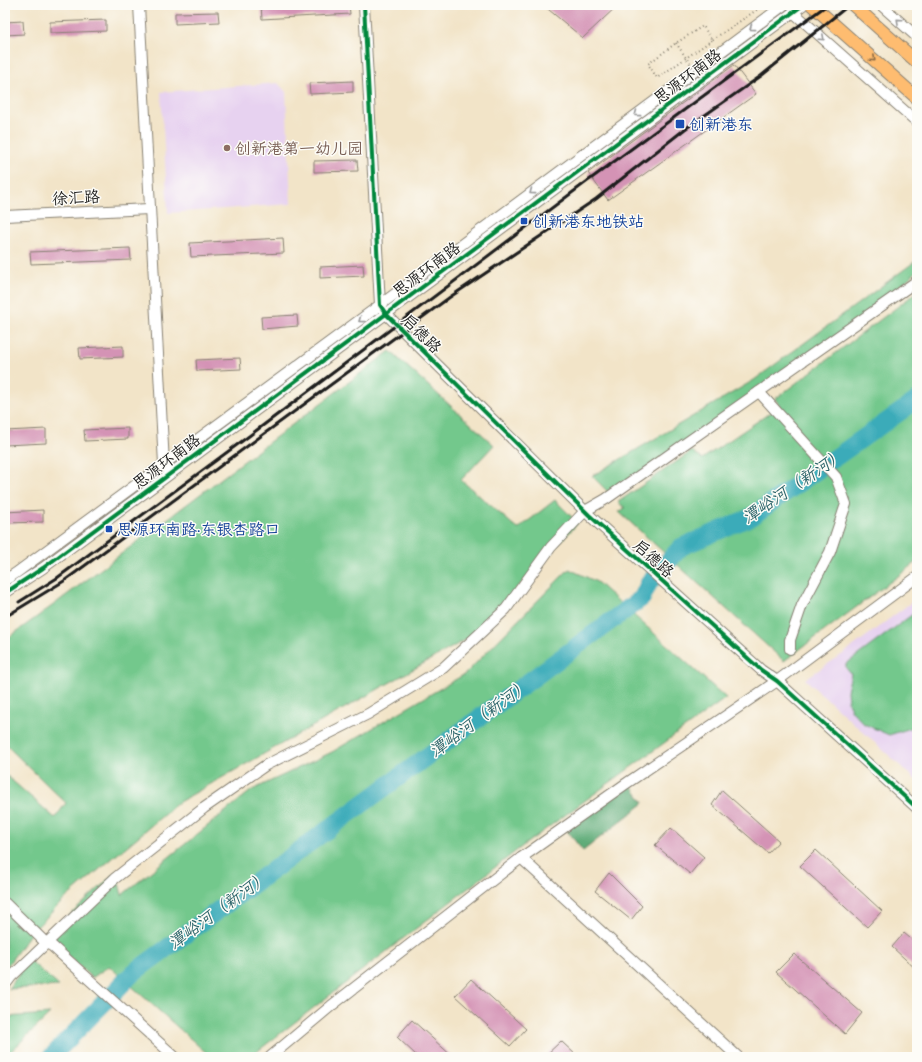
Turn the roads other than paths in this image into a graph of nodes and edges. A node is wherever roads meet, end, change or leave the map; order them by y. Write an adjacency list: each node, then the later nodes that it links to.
1 (139, 5): 13 (street)
2 (364, 5): 16 (street)
3 (784, 5): 16 (street, 思源环南路, one-way to 16)
4 (803, 5): 8 (street, 思源环南路)
5 (812, 5): 11 (main road, one-way to 11)
6 (853, 5): 10 (main road)
7 (881, 5): 9 (street, one-way to 7)
8 (793, 12): 12 (street, one-way to 12); 16 (street, 思源环南路)
9 (917, 37)
10 (917, 62)
11 (917, 98)
12 (917, 122)
13 (149, 209): 14 (street, 徐汇路); 18 (street)
14 (5, 216)
15 (917, 281): 17 (street)
16 (383, 309): 18 (street, 思源环南路, one-way to 18); 19 (street, 思源环南路); 20 (street, 启德路)
17 (759, 392): 20 (street); 24 (street)
18 (164, 464): 19 (street); 22 (street, 思源环南路)
19 (170, 473): 23 (street, 思源环南路)
20 (587, 513): 25 (street, 启德路); 29 (street)
21 (917, 577): 25 (street)
22 (5, 580)
23 (5, 593)
24 (790, 649)
25 (777, 681): 26 (street, 启德路); 27 (street)
26 (917, 808)
27 (521, 858): 32 (street); 33 (street)
28 (5, 903): 29 (street)
29 (49, 944): 30 (street); 31 (street)
30 (5, 985)
31 (175, 1057)
32 (270, 1057)
33 (738, 1057)

